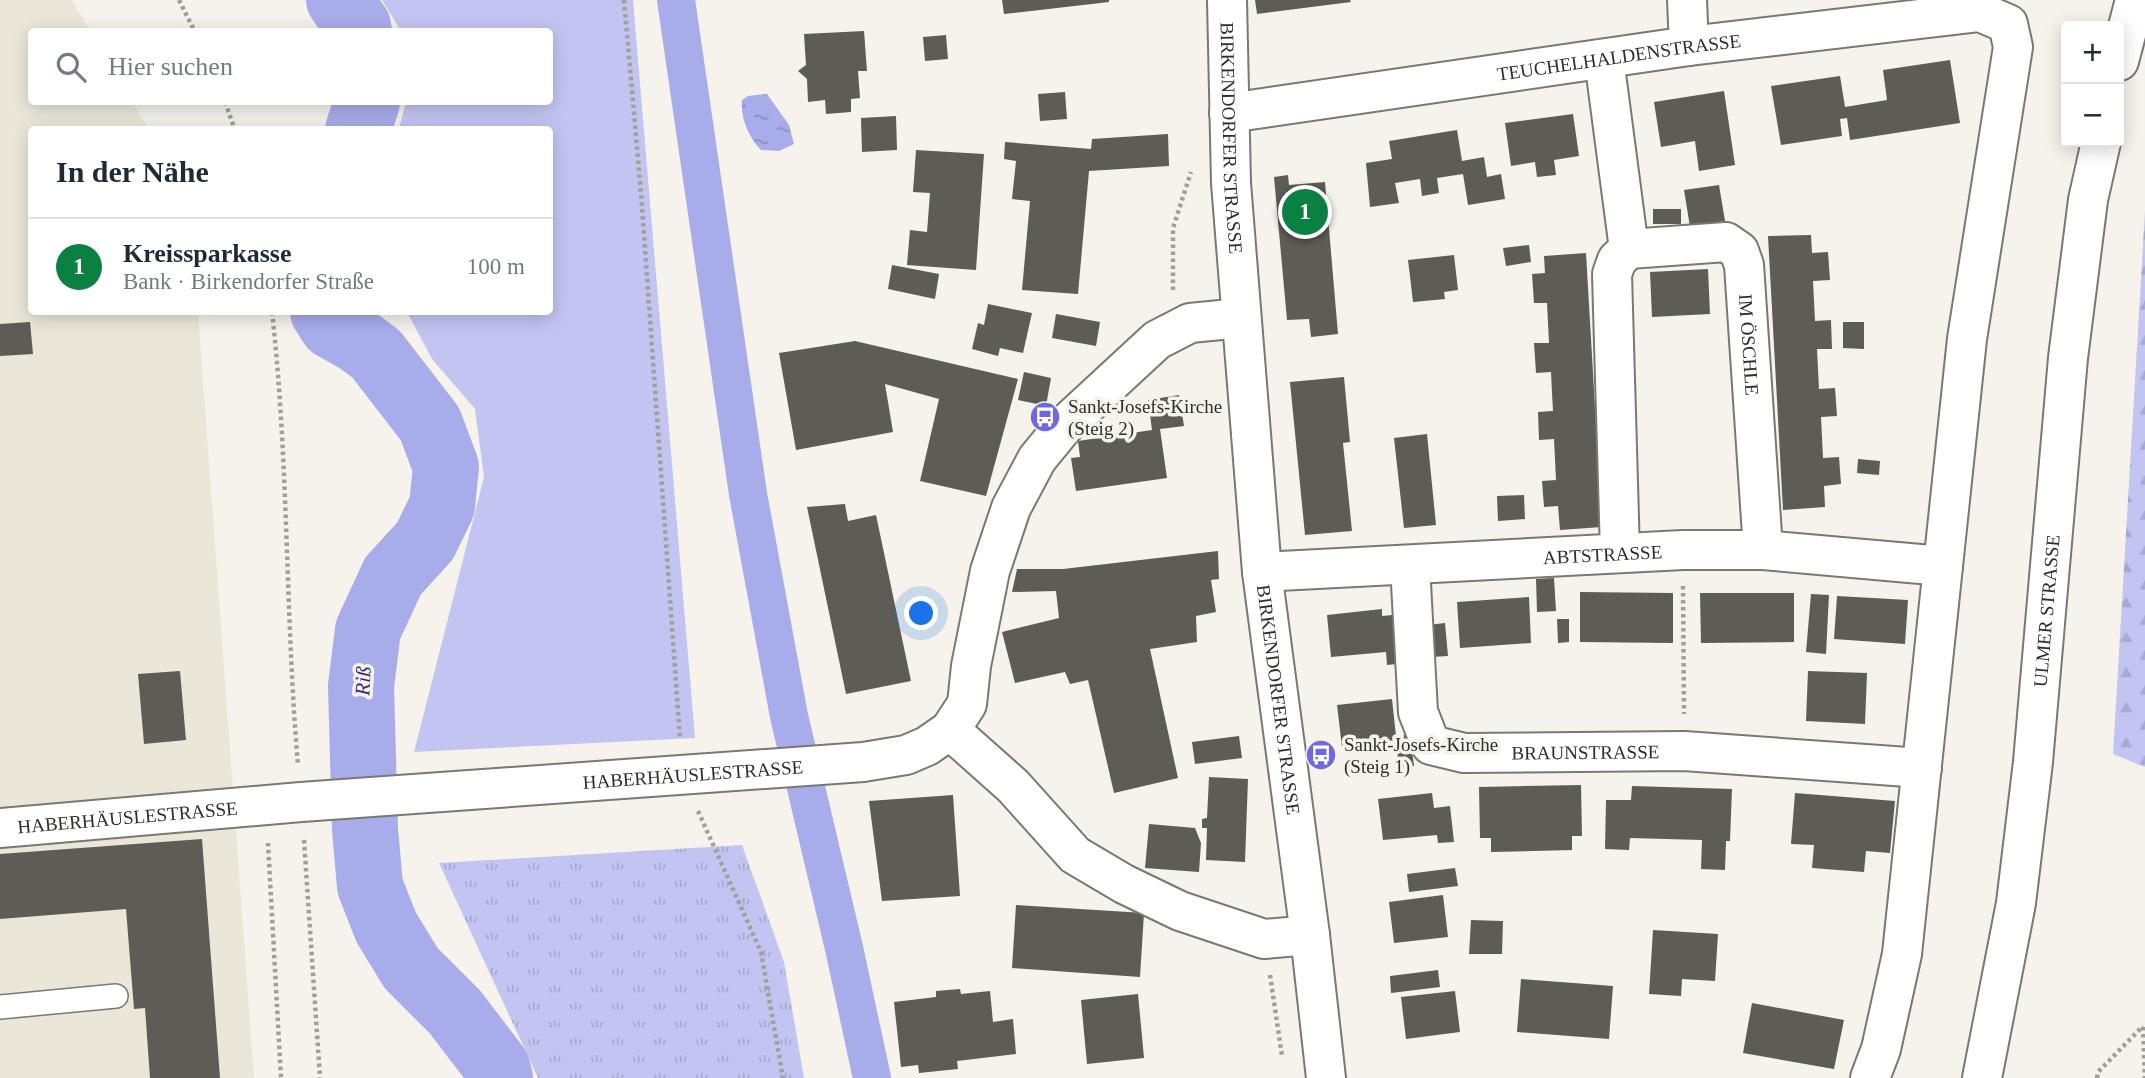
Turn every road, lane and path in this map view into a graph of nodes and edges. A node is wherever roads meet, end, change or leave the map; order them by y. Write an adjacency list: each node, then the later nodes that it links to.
1 (179, 0): 6 (path)
2 (624, 0): 28 (path)
3 (1227, 0): 11 (street, BIRKENDORFER STRASSE)
4 (1687, 0): 8 (street)
5 (2135, 0): 7 (street)
6 (193, 28)
7 (2124, 42)
8 (1689, 46): 9 (street, TEUCHELHALDENSTRASSE); 23 (street, TEUCHELHALDENSTRASSE)
9 (1604, 60): 11 (street, TEUCHELHALDENSTRASSE); 15 (street)
10 (226, 105): 12 (path)
11 (1230, 113): 17 (street, BIRKENDORFER STRASSE)
12 (234, 126)
13 (2100, 147): 41 (street, ULMER STRASSE)
14 (1192, 170): 18 (path)
15 (1629, 249): 20 (street, IM ÖSCHLE); 21 (street)
16 (272, 315): 29 (path)
17 (1241, 318): 18 (street); 24 (street, BIRKENDORFER STRASSE)
18 (1172, 332): 25 (street)
19 (1684, 550): 20 (street, ABTSTRASSE); 21 (street, ABTSTRASSE); 26 (path)
20 (1763, 550): 23 (street, ABTSTRASSE)
21 (1620, 553): 22 (street, ABTSTRASSE)
22 (1410, 565): 24 (street, ABTSTRASSE); 26 (street, BRAUNSTRASSE)
23 (1943, 566): 27 (street)
24 (1262, 572): 31 (street, BIRKENDORFER STRASSE)
25 (950, 730): 28 (street, HABERHÄUSLESTRASSE); 32 (street)
26 (1684, 751): 27 (street, BRAUNSTRASSE)
27 (1922, 768): 40 (street)
28 (682, 776): 29 (street, HABERHÄUSLESTRASSE); 38 (path)
29 (309, 801): 30 (street, HABERHÄUSLESTRASSE); 36 (path); 37 (path)
30 (0, 828)
31 (1310, 935): 32 (street); 39 (street, BIRKENDORFER STRASSE)
32 (1264, 939): 35 (path)
33 (116, 996): 34 (lane)
34 (0, 1007)
35 (1284, 1065)
36 (281, 1078)
37 (320, 1078)
38 (783, 1078)
39 (1326, 1078)
40 (1870, 1078)
41 (1982, 1078)
42 (2097, 1078): 43 (path)
43 (2145, 1078)

